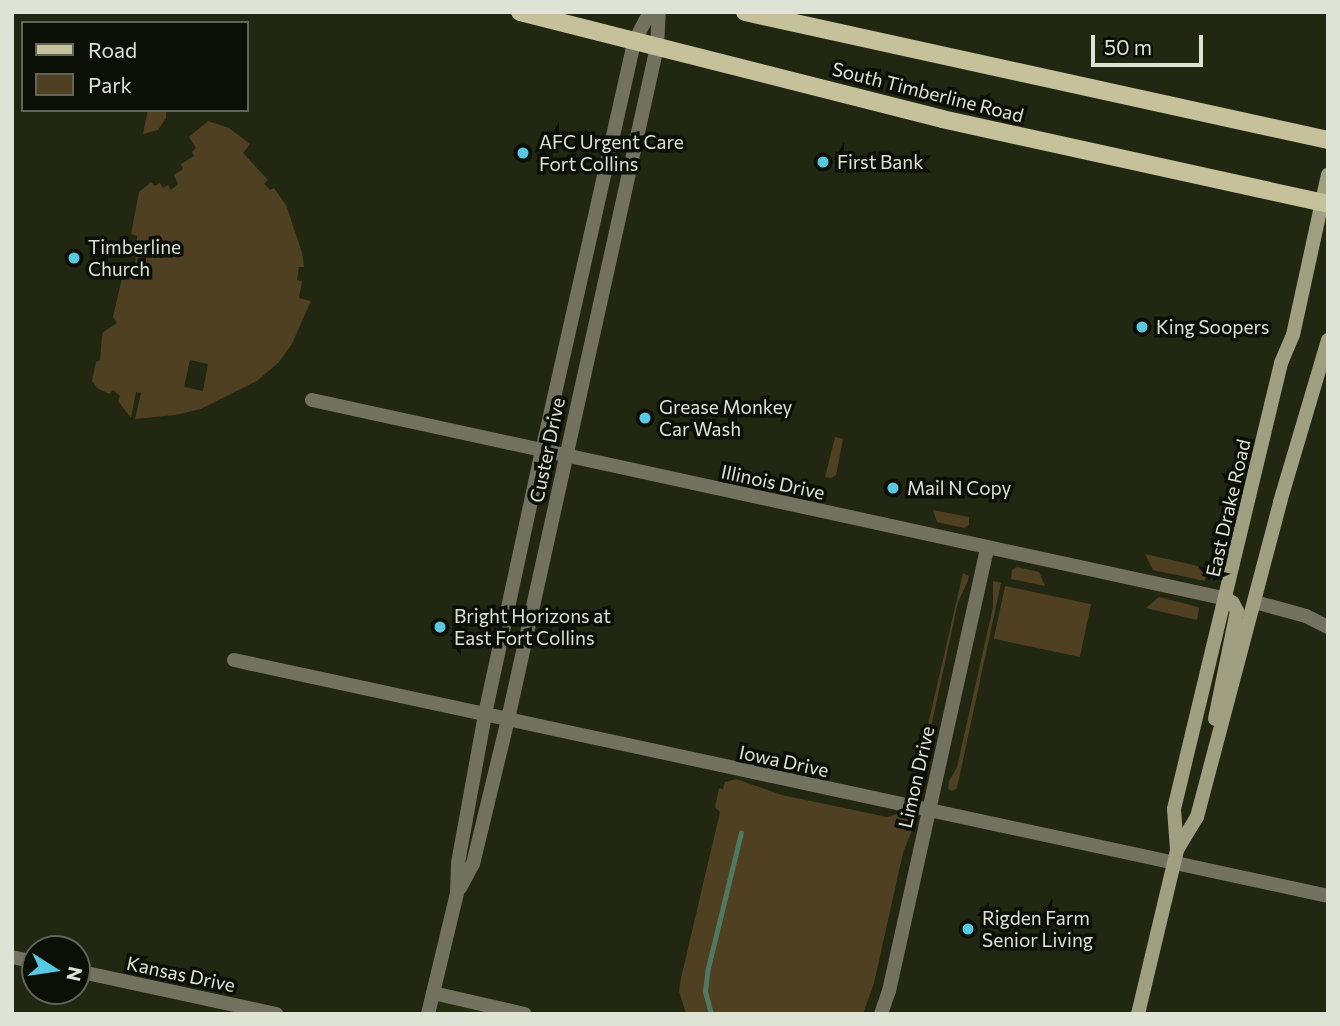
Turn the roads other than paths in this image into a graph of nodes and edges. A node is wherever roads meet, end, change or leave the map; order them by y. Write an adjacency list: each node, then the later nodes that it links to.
1 (520, 12): 5 (main road, South Timberline Road)
2 (650, 12): 5 (street, Custer Drive)
3 (659, 12): 6 (street, Custer Drive)
4 (745, 12): 7 (main road, South Timberline Road)
5 (634, 42): 6 (main road, South Timberline Road); 12 (street, Custer Drive)
6 (657, 47): 9 (main road, South Timberline Road); 13 (street, Custer Drive)
7 (1328, 140)
8 (1328, 175): 9 (main road, East Drake Road)
9 (1325, 203): 15 (main road, East Drake Road)
10 (1328, 340): 16 (main road, East Drake Road)
11 (312, 400): 12 (street, Illinois Drive)
12 (542, 451): 13 (street, Illinois Drive); 19 (street, Custer Drive)
13 (565, 456): 14 (street, Illinois Drive); 20 (street, Custer Drive)
14 (988, 548): 15 (street, Illinois Drive); 22 (street, Limon Drive)
15 (1227, 599): 21 (main road); 23 (main road, East Drake Road)
16 (1255, 602): 17 (street); 21 (main road, East Drake Road)
17 (1328, 628)
18 (234, 660): 19 (street, Iowa Drive)
19 (485, 714): 20 (street, Iowa Drive); 24 (street, Custer Drive)
20 (508, 719): 22 (street, Iowa Drive); 24 (street, Custer Drive)
21 (1212, 759): 23 (main road, East Drake Road)
22 (927, 812): 23 (street, Iowa Drive); 31 (street, Limon Drive)
23 (1175, 856): 25 (street, Iowa Drive); 32 (main road, East Drake Road)
24 (457, 893): 27 (street, Custer Drive)
25 (1328, 896)
26 (91, 974): 28 (street, Kansas Drive)
27 (433, 993): 29 (street, Custer Drive); 30 (street)
28 (276, 1014)
29 (429, 1014)
30 (525, 1014)
31 (881, 1014)
32 (1139, 1014)

